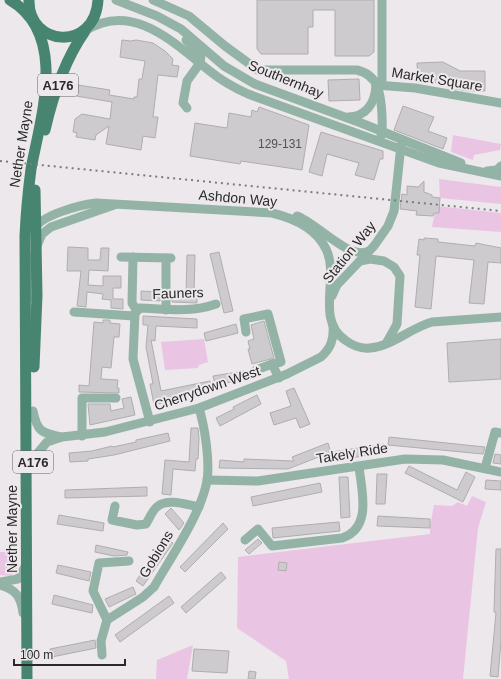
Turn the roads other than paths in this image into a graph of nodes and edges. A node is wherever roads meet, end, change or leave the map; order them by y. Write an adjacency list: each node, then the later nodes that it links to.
1 (10, 0): 8 (main road)
2 (29, 0): 8 (main road, A176)
3 (98, 0): 9 (main road, A176)
4 (116, 0): 7 (street, Southernhay)
5 (153, 0): 11 (street)
6 (382, 0): 11 (street)
7 (157, 16): 10 (street, Southernhay); 14 (street, Southernhay)
8 (35, 23): 9 (main road); 35 (main road, Nether Mayne / A176)
9 (85, 31): 10 (street, Southernhay); 24 (main road, Nether Mayne / A176)
10 (200, 63): 13 (street); 16 (street, Southernhay)
11 (379, 82): 12 (street, Market Square); 14 (street); 15 (street)
12 (501, 103)
13 (183, 106)
14 (341, 116): 15 (street, Southernhay)
15 (382, 132): 16 (street); 17 (street, Southernhay)
16 (371, 138): 19 (street, Southernhay)
17 (395, 138): 18 (street, Southernhay); 19 (street)
18 (412, 145): 19 (street); 21 (street, Southernhay)
19 (402, 149): 21 (street, Southernhay); 29 (street, Station Way)
20 (501, 166): 21 (street)
21 (482, 171): 22 (street, Southernhay)
22 (501, 176)
23 (129, 204): 25 (street, Ashdon Way); 26 (street, Ashdon Way); 28 (street, Ashdon Way)
24 (34, 210): 26 (street); 27 (main road, Nether Mayne / A176)
25 (272, 213): 29 (street); 33 (street, Ashdon Way)
26 (49, 218): 27 (street, Ashdon Way)
27 (36, 226): 28 (main road, Nether Mayne / A176); 35 (street)
28 (37, 246): 48 (main road, Nether Mayne / A176)
29 (370, 250): 32 (street, Station Way)
30 (121, 257): 31 (street)
31 (133, 258): 36 (street); 38 (street)
32 (358, 262): 33 (street, Station Way); 42 (street)
33 (330, 301): 40 (street)
34 (216, 304): 36 (street, Fauners)
35 (26, 307): 61 (main road, Nether Mayne / A176)
36 (166, 310): 38 (street, Fauners)
37 (74, 312): 38 (street, Fauners)
38 (135, 313): 49 (street)
39 (501, 317): 42 (street)
40 (333, 326): 42 (street); 45 (street, Cherrydown West)
41 (246, 332): 43 (street)
42 (384, 345)
43 (272, 364): 44 (street); 45 (street)
44 (256, 370)
45 (279, 378): 47 (street, Cherrydown West)
46 (116, 398): 51 (street)
47 (199, 408): 49 (street, Cherrydown West); 57 (street, Gobions)
48 (33, 411): 52 (street, Cherrydown West); 53 (main road, Nether Mayne / A176)
49 (150, 422): 51 (street, Cherrydown West)
50 (501, 433): 55 (street)
51 (82, 436): 52 (street, Cherrydown West)
52 (62, 437): 53 (street, Cherrydown West)
53 (33, 462): 69 (main road, Nether Mayne / A176)
54 (359, 467): 55 (street, Takely Ride); 57 (street, Takely Ride); 60 (street)
55 (485, 468): 56 (street, Takely Ride)
56 (501, 472)
57 (207, 480): 59 (street, Gobions)
58 (115, 506): 59 (street, Gobions)
59 (199, 507): 65 (street, Gobions)
60 (245, 540)
61 (28, 562): 63 (street); 66 (main road, Nether Mayne / A176)
62 (129, 562): 65 (street, Gobions)
63 (0, 582)
64 (0, 585): 66 (street)
65 (107, 620): 67 (street)
66 (27, 640): 68 (main road, Nether Mayne / A176)
67 (102, 655)
68 (27, 679)
69 (33, 679)

